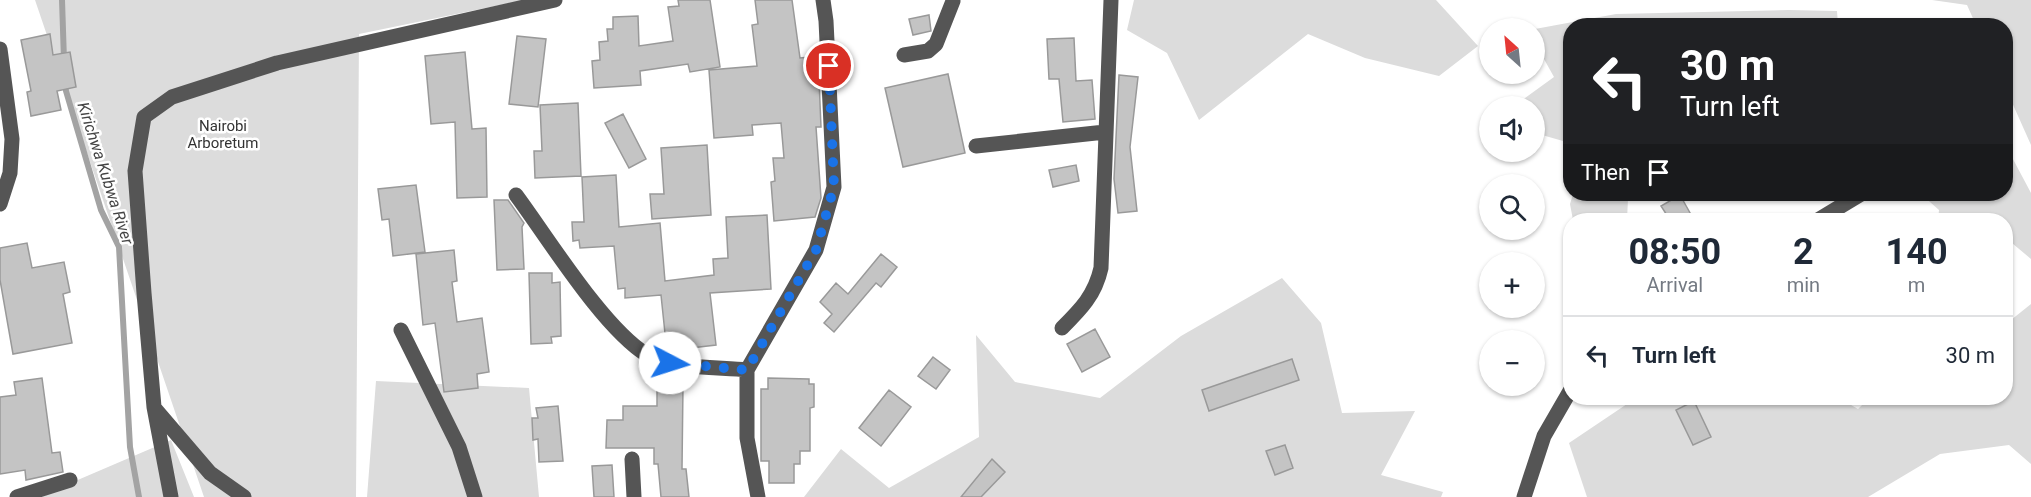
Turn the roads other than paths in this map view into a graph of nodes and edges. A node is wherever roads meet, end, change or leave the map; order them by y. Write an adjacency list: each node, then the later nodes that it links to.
1 (555, 0): 17 (street)
2 (823, 0): 15 (street)
3 (955, 0): 6 (street)
4 (1111, 0): 7 (street)
5 (0, 49): 11 (street)
6 (904, 55)
7 (1106, 132): 8 (street); 13 (street)
8 (976, 146)
9 (516, 195): 15 (street)
10 (1849, 201): 12 (street)
11 (0, 204)
12 (1830, 213)
13 (1062, 328)
14 (401, 330): 23 (street)
15 (747, 370): 25 (street)
16 (1563, 403): 26 (street)
17 (154, 407): 21 (street); 22 (street)
18 (632, 459): 24 (street)
19 (70, 480): 20 (street)
20 (17, 497)
21 (171, 497)
22 (244, 497)
23 (475, 497)
24 (634, 497)
25 (758, 497)
26 (1524, 497)

